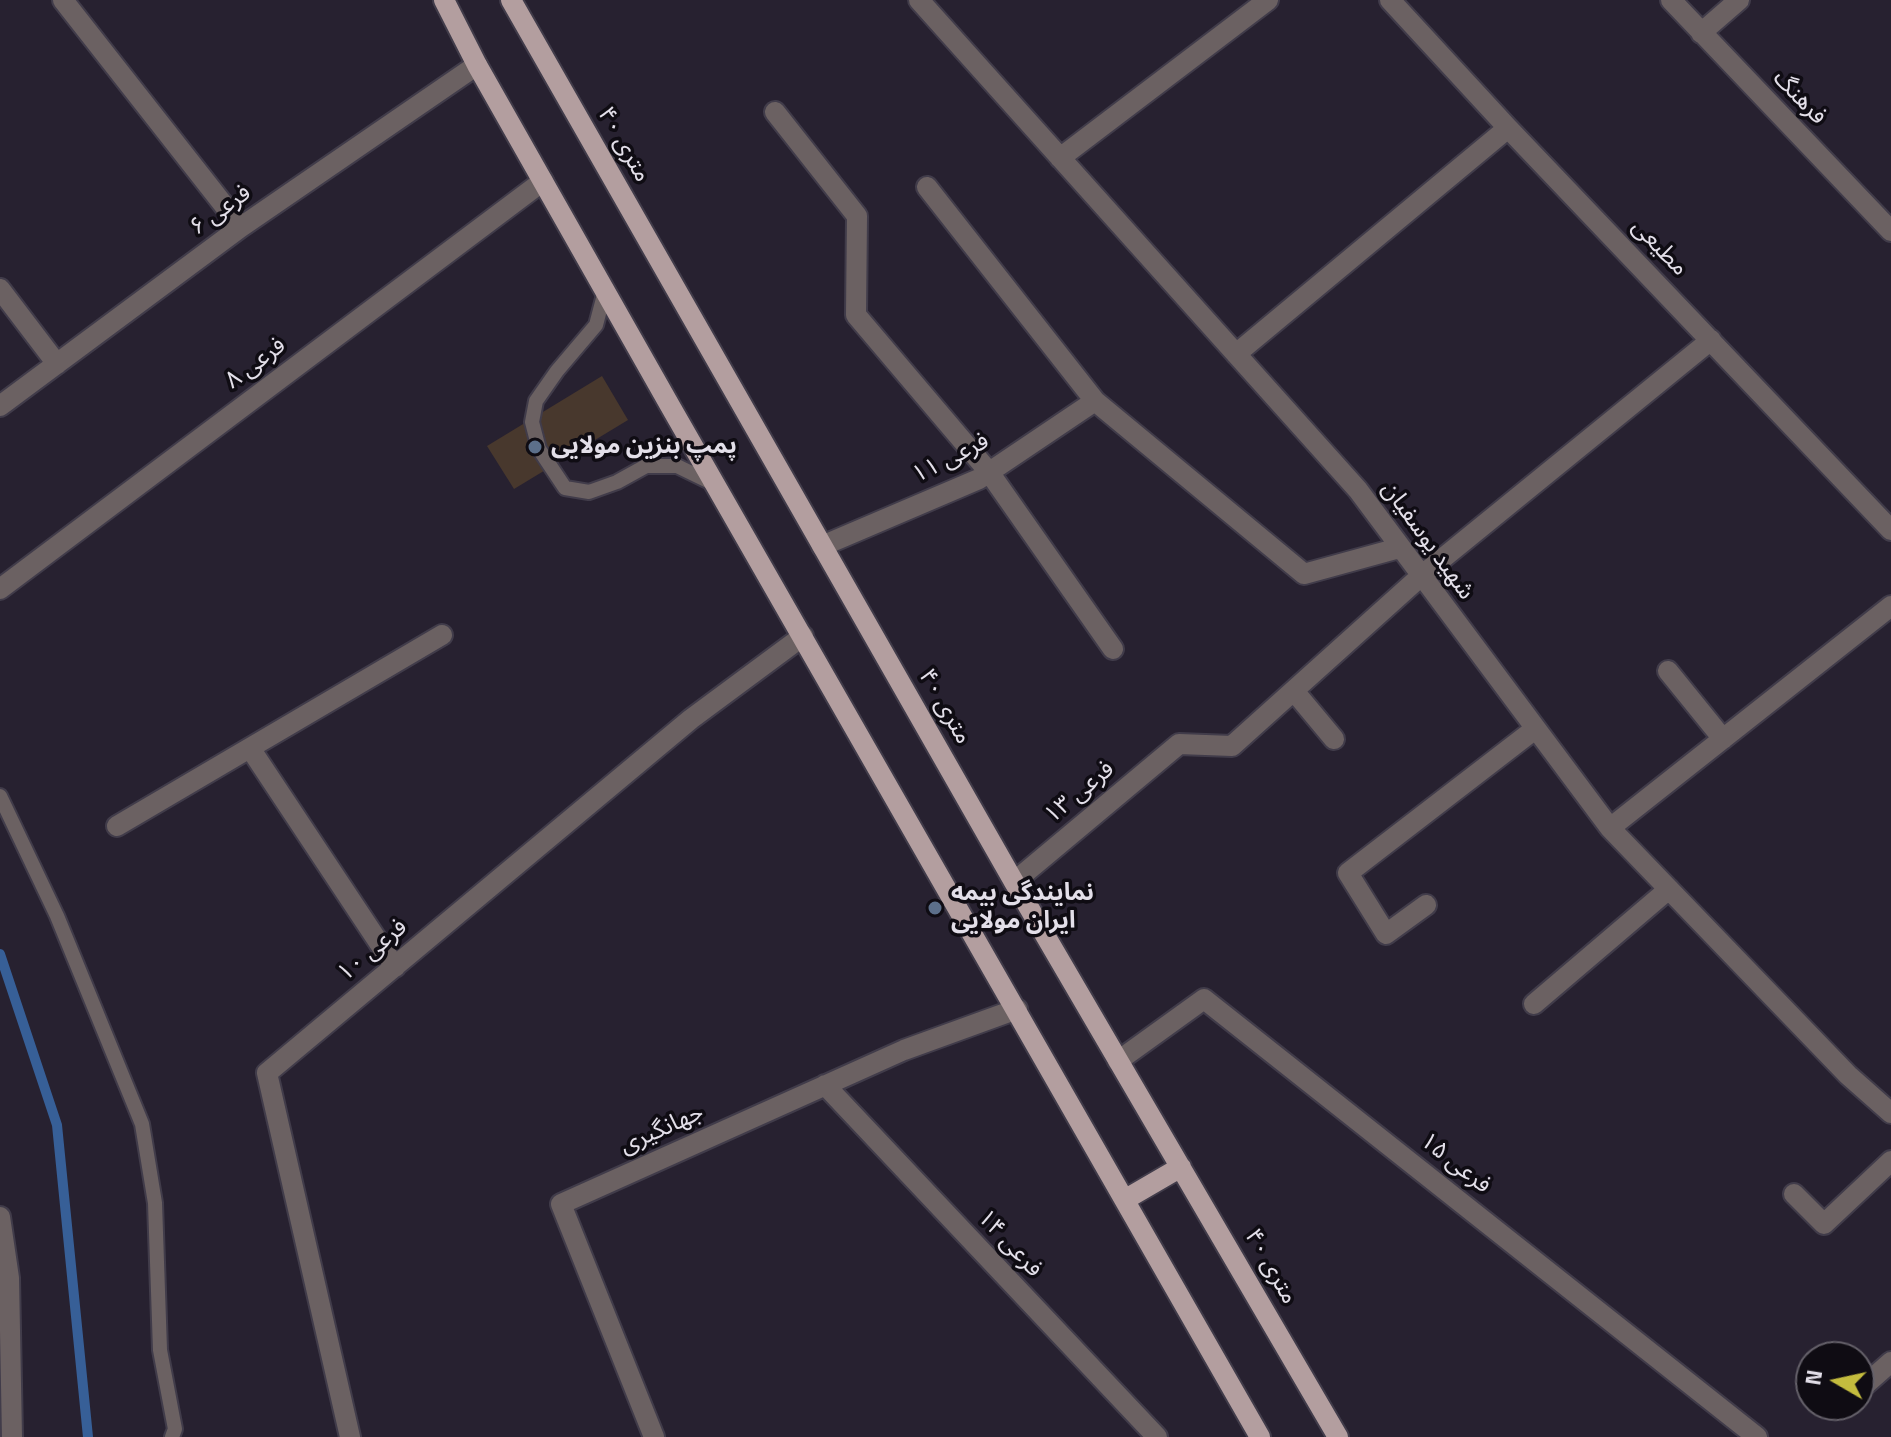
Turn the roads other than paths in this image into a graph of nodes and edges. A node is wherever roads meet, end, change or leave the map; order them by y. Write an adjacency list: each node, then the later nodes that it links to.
1 (63, 0): 16 (street)
2 (444, 0): 10 (main road)
3 (511, 0): 28 (main road, ۴۰ متری)
4 (919, 0): 13 (street, شهید یوسفیان)
5 (1268, 0): 13 (street)
6 (1390, 0): 12 (street, مطیعی)
7 (1671, 0): 9 (street, فرهنگ)
8 (1739, 0): 9 (street)
9 (1701, 33): 17 (street, فرهنگ)
10 (477, 65): 14 (main road); 16 (street, فرعی ۶)
11 (775, 112): 25 (street)
12 (1508, 128): 20 (street, مطیعی); 21 (street)
13 (1060, 158): 21 (street, شهید یوسفیان)
14 (543, 181): 19 (main road); 31 (street, فرعی ۸)
15 (927, 187): 23 (street)
16 (241, 227): 22 (street, فرعی ۶)
17 (1891, 231)
18 (0, 289): 22 (street)
19 (605, 291): 26 (main road); 26 (lane)
20 (1711, 340): 27 (street, مطیعی); 30 (street)
21 (1236, 354): 29 (street, شهید یوسفیان)
22 (57, 364): 24 (street, فرعی ۶)
23 (1095, 401): 25 (street, فرعی ۱۱); 29 (street)
24 (0, 406)
25 (989, 472): 28 (street, فرعی ۱۱); 35 (street)
26 (716, 485): 34 (main road)
27 (1891, 530)
28 (822, 546): 45 (main road, ۴۰ متری)
29 (1399, 548): 30 (street, شهید یوسفیان)
30 (1421, 576): 37 (street); 38 (street, شهید یوسفیان)
31 (0, 589)
32 (1891, 606): 40 (street)
33 (442, 635): 41 (street)
34 (803, 636): 48 (street, فرعی ۱۰); 50 (main road)
35 (1113, 649)
36 (1668, 671): 40 (street)
37 (1294, 691): 39 (street); 45 (street, فرعی ۱۳)
38 (1535, 729): 44 (street, شهید یوسفیان); 47 (street)
39 (1334, 739)
40 (1723, 739): 44 (street)
41 (250, 748): 43 (street); 48 (street)
42 (0, 796): 62 (lane)
43 (117, 826)
44 (1610, 828): 46 (street, شهید یوسفیان)
45 (1014, 882): 51 (main road, ۴۰ متری)
46 (1669, 889): 49 (street); 53 (street, شهید یوسفیان)
47 (1426, 905)
48 (395, 967): 63 (street, فرعی ۱۰)
49 (1534, 1004)
50 (1017, 1009): 52 (street, جهانگیری); 57 (main road)
51 (1118, 1061): 55 (main road, ۴۰ متری); 68 (street, فرعی ۱۵)
52 (825, 1085): 64 (street, جهانگیری); 65 (street, فرعی ۱۴)
53 (1891, 1113)
54 (1891, 1161): 56 (street)
55 (1181, 1167): 57 (main road); 67 (main road, ۴۰ متری)
56 (1794, 1194)
57 (1126, 1199): 66 (main road)
58 (0, 1217): 61 (street)
59 (1891, 1362): 60 (street)
60 (1875, 1376)
61 (12, 1437)
62 (172, 1437)
63 (350, 1437)
64 (654, 1437)
65 (1157, 1437)
66 (1260, 1437)
67 (1338, 1437)
68 (1757, 1437)

